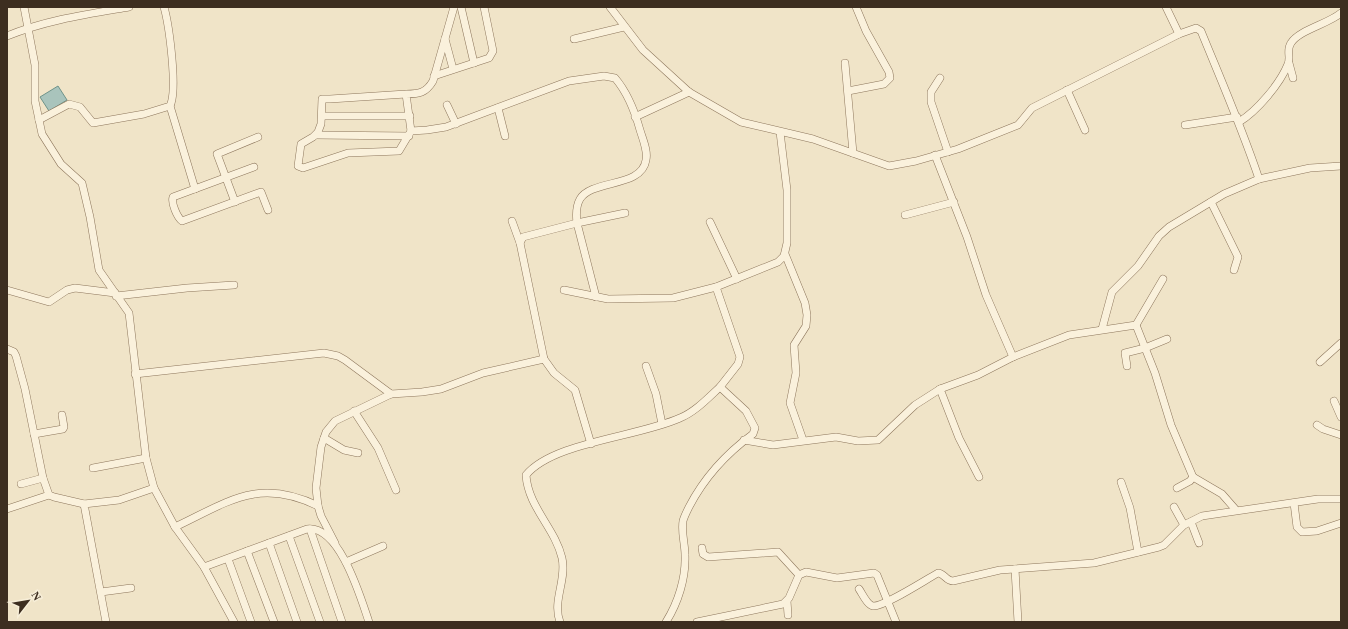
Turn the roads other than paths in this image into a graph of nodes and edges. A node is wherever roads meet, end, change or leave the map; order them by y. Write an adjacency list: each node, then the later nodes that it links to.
1 (24, 7): 11 (street)
2 (129, 7): 11 (street)
3 (164, 7): 29 (street)
4 (454, 7): 15 (street)
5 (461, 7): 17 (street)
6 (484, 7): 17 (street)
7 (610, 7): 12 (street)
8 (856, 7): 25 (street)
9 (1166, 7): 13 (street)
10 (1341, 13): 19 (street)
11 (28, 27): 14 (street); 34 (street)
12 (624, 27): 16 (street); 26 (street)
13 (1179, 34): 24 (street); 35 (street)
14 (7, 36)
15 (445, 39): 20 (street); 21 (street)
16 (574, 39)
17 (474, 63): 20 (street)
18 (845, 63): 25 (street)
19 (1289, 63): 23 (street); 35 (street)
20 (453, 69): 21 (street)
21 (434, 76): 27 (street)
22 (940, 78): 44 (street)
23 (1293, 78)
24 (1067, 90): 38 (street); 44 (street)
25 (848, 91): 45 (street)
26 (689, 92): 33 (street); 39 (street)
27 (406, 94): 31 (street); 32 (street)
28 (447, 105): 36 (street)
29 (170, 106): 34 (street); 51 (street)
30 (498, 108): 33 (street); 36 (street); 42 (street)
31 (322, 116): 32 (street); 41 (street)
32 (410, 116): 40 (street)
33 (635, 117): 60 (street)
34 (39, 120): 64 (street)
35 (1238, 120): 37 (street); 50 (street)
36 (456, 124): 40 (street)
37 (1185, 125)
38 (1085, 130)
39 (780, 132): 45 (street); 62 (street)
40 (410, 133): 41 (street); 41 (street)
41 (316, 135)
42 (505, 136)
43 (258, 137): 49 (street)
44 (948, 152): 46 (street)
45 (853, 153): 46 (street)
46 (935, 155): 53 (street)
47 (1341, 166): 50 (street)
48 (254, 167): 49 (street)
49 (226, 178): 51 (street); 52 (street)
50 (1258, 179): 54 (street)
51 (195, 189): 52 (street)
52 (235, 202): 55 (street)
53 (954, 202): 57 (street); 80 (street)
54 (1211, 202): 63 (street); 75 (street)
55 (268, 210)
56 (625, 213): 60 (street)
57 (905, 215)
58 (512, 221): 61 (street)
59 (710, 222): 65 (street)
60 (577, 223): 61 (street); 73 (street)
61 (520, 243): 81 (street)
62 (785, 254): 65 (street); 99 (street)
63 (1234, 270)
64 (103, 277): 71 (street); 72 (street)
65 (737, 279): 68 (street)
66 (1163, 279): 74 (street)
67 (234, 286): 72 (street)
68 (716, 288): 73 (street); 86 (street)
69 (7, 290): 71 (street)
70 (564, 290): 73 (street)
71 (98, 292): 72 (street)
72 (116, 294): 85 (street)
73 (596, 297)
74 (1136, 325): 75 (street); 79 (street)
75 (1102, 329): 80 (street)
76 (1167, 339): 79 (street)
77 (1341, 343): 82 (street)
78 (7, 348): 95 (street)
79 (1145, 348): 84 (street); 105 (street)
80 (1014, 357): 87 (street)
81 (544, 359): 88 (street); 101 (street)
82 (1320, 362)
83 (646, 366): 93 (street)
84 (1127, 366)
85 (135, 374): 88 (street); 103 (street)
86 (720, 386): 93 (street); 98 (street)
87 (940, 389): 99 (street); 107 (street)
88 (391, 394): 90 (street)
89 (1334, 402): 92 (street)
90 (354, 411): 97 (street); 112 (street)
91 (62, 416): 95 (street)
92 (1341, 417)
93 (662, 424): 101 (street)
94 (1317, 424): 96 (street)
95 (34, 434): 106 (street)
96 (1341, 434): 100 (street)
97 (324, 438): 102 (street); 117 (street)
98 (744, 440): 99 (street); 154 (street)
99 (803, 440)
100 (1341, 441)
101 (591, 444): 153 (street)
102 (358, 453)
103 (146, 458): 104 (street); 110 (street)
104 (93, 468)
105 (1193, 477): 111 (street); 120 (street)
106 (42, 478): 109 (street); 113 (street)
107 (979, 478)
108 (1121, 482): 133 (street)
109 (21, 484)
110 (154, 488): 116 (street); 124 (street)
111 (1177, 488)
112 (396, 490)
113 (49, 495): 116 (street); 119 (street)
114 (1341, 499): 115 (street)
115 (1294, 503): 120 (street); 122 (street)
116 (84, 504): 141 (street)
117 (318, 506): 124 (street); 131 (street)
118 (1174, 507): 123 (street)
119 (7, 509)
120 (1236, 510): 121 (street)
121 (1191, 522): 123 (street); 128 (street)
122 (1341, 523)
123 (1184, 525): 133 (street)
124 (174, 527): 136 (street)
125 (310, 529): 126 (street); 131 (street); 151 (street)
126 (289, 536): 127 (street); 150 (street)
127 (269, 543): 132 (street); 149 (street)
128 (1199, 543)
129 (383, 546): 135 (street)
130 (702, 548): 138 (street)
131 (339, 550): 135 (street)
132 (248, 552): 134 (street); 148 (street)
133 (1138, 552): 137 (street)
134 (228, 559): 136 (street); 147 (street)
135 (346, 562): 152 (street)
136 (204, 567): 146 (street)
137 (1015, 570): 143 (street); 157 (street)
138 (799, 575): 142 (street); 143 (street)
139 (132, 588): 141 (street)
140 (859, 589): 143 (street)
141 (100, 592): 145 (street)
142 (787, 601): 144 (street); 155 (street)
143 (888, 602): 156 (street)
144 (788, 615)
145 (106, 622)
146 (234, 622)
147 (251, 622)
148 (274, 622)
149 (297, 622)
150 (320, 622)
151 (342, 622)
152 (368, 622)
153 (560, 622)
154 (666, 622)
155 (697, 622)
156 (896, 622)
157 (1018, 622)

